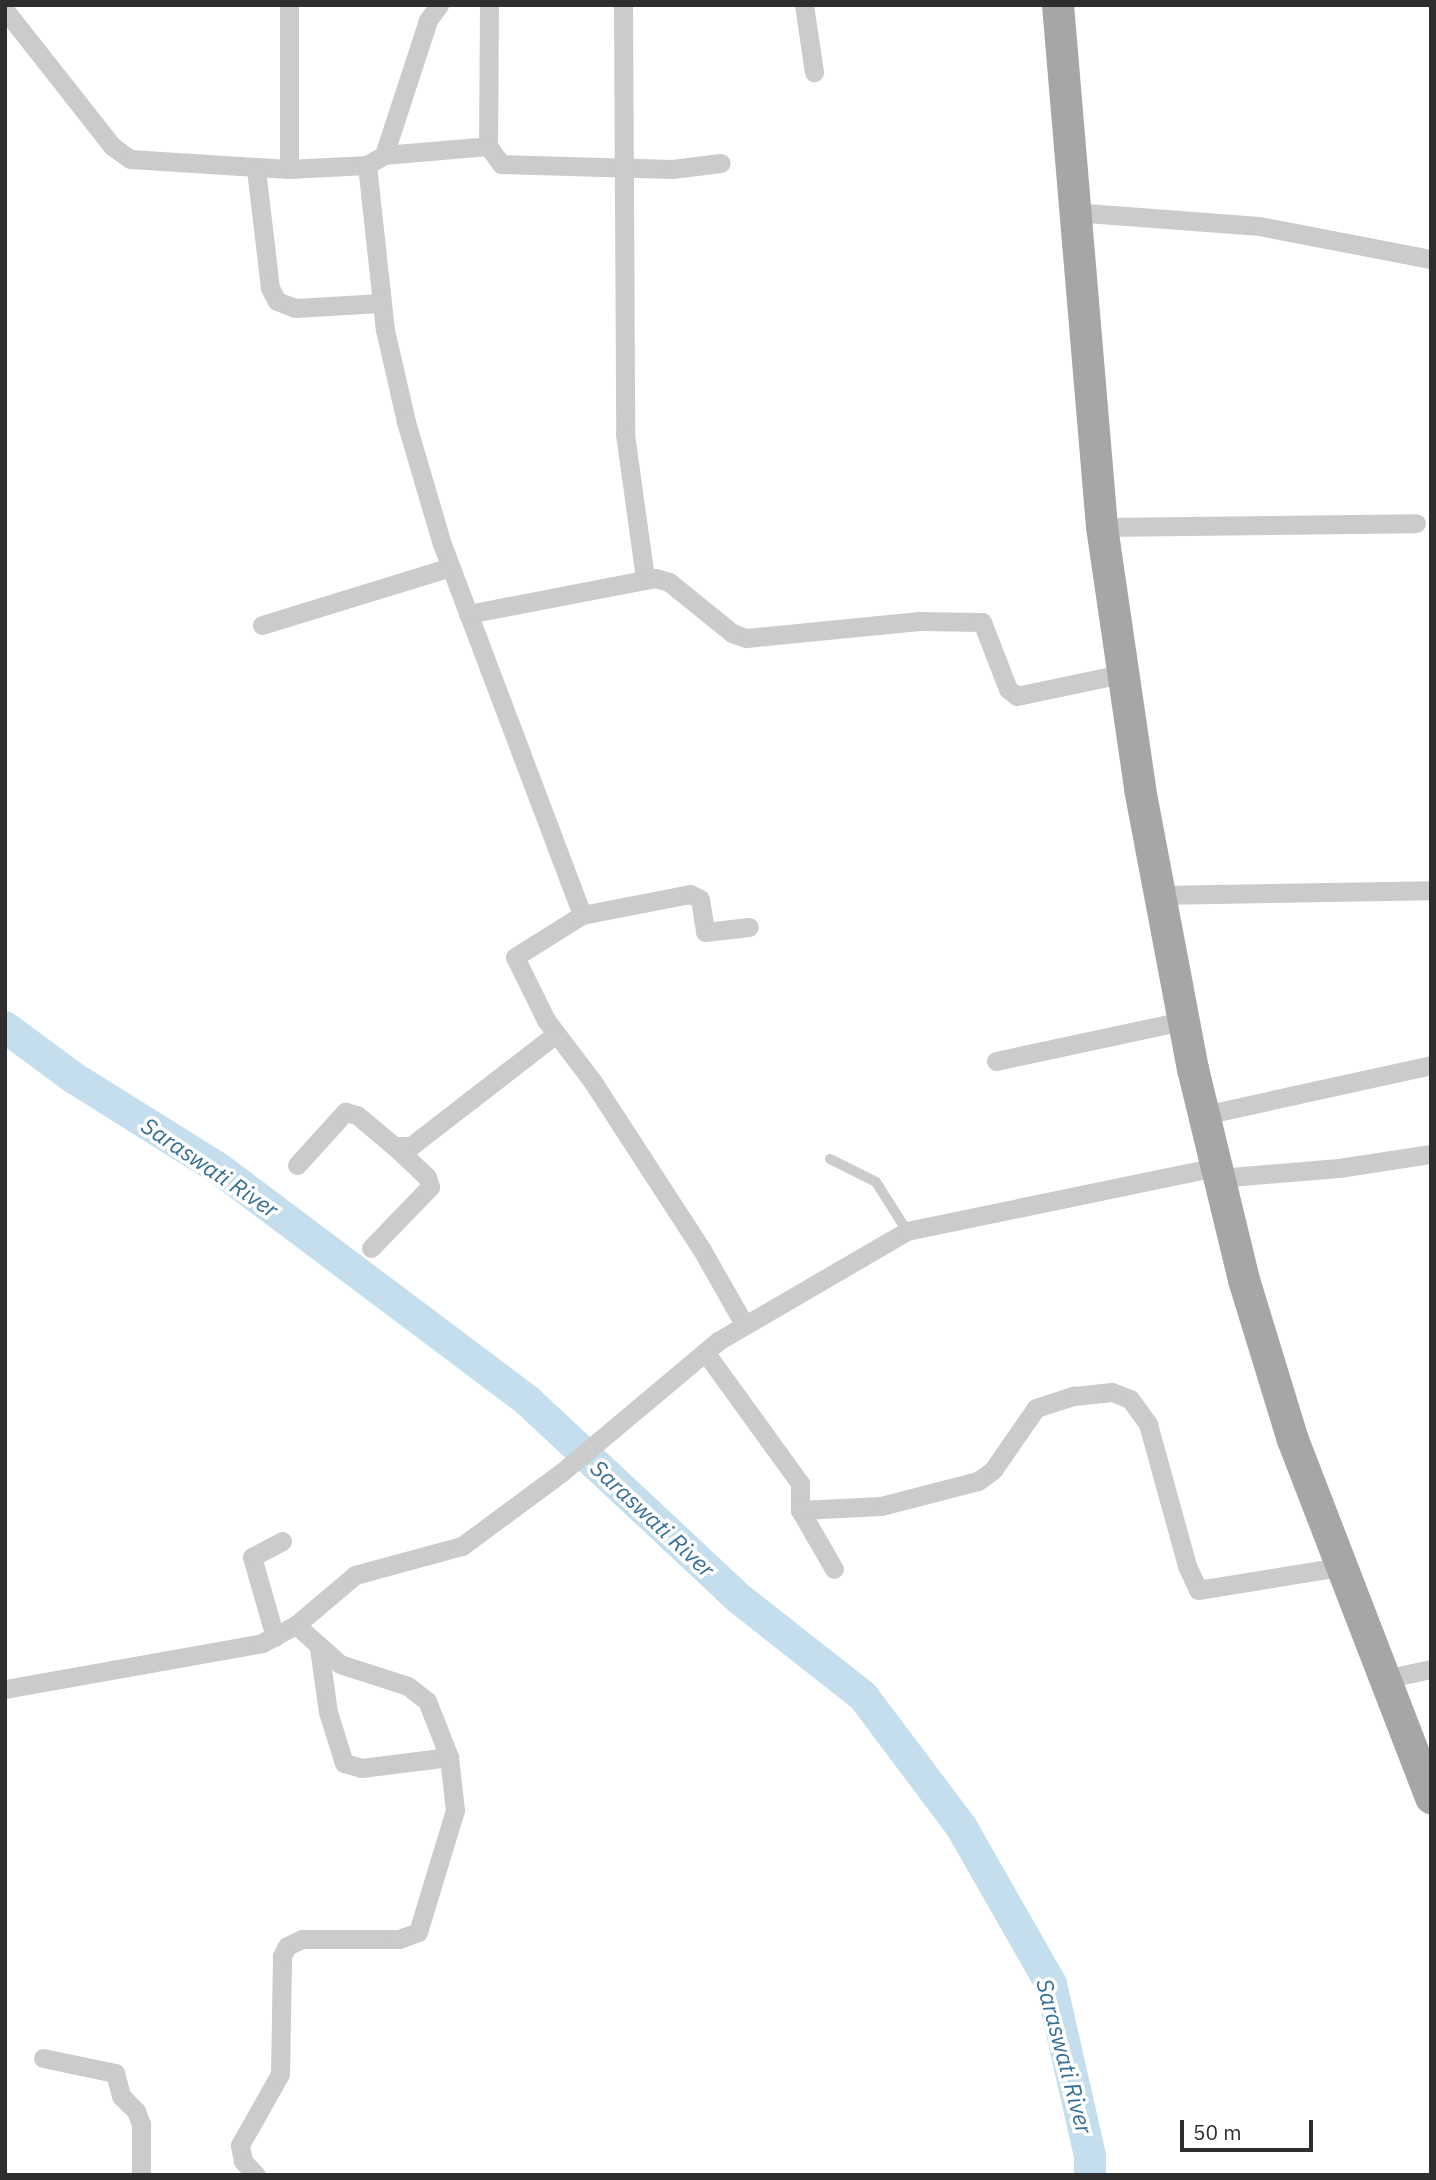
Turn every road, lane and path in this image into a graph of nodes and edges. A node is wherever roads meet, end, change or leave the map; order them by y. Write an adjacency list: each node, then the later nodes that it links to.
1 (289, 5): 14 (street)
2 (439, 5): 10 (street)
3 (489, 5): 9 (street)
4 (623, 5): 15 (street)
5 (804, 5): 8 (street)
6 (1058, 5): 16 (main road)
7 (5, 10): 13 (street)
8 (814, 72)
9 (488, 146): 10 (street); 15 (street)
10 (384, 155): 12 (street)
11 (721, 163): 15 (street)
12 (367, 165): 14 (street); 18 (street)
13 (256, 169): 14 (street); 18 (street)
14 (289, 169)
15 (621, 169): 22 (street)
16 (1073, 212): 17 (street); 20 (main road)
17 (1431, 259)
18 (381, 303): 21 (street)
19 (1416, 523): 20 (street)
20 (1101, 527): 25 (main road)
21 (450, 567): 23 (street); 24 (street)
22 (645, 579): 23 (street); 25 (street)
23 (468, 614): 28 (street)
24 (262, 625)
25 (1121, 674): 27 (main road)
26 (1431, 890): 27 (street)
27 (1158, 895): 30 (main road)
28 (582, 915): 29 (street); 31 (street)
29 (749, 926)
30 (1183, 1021): 32 (street); 34 (main road)
31 (556, 1034): 35 (street); 42 (street)
32 (996, 1061)
33 (1431, 1065): 34 (street)
34 (1204, 1115): 39 (main road)
35 (394, 1146): 38 (street); 41 (street)
36 (1431, 1154): 39 (street)
37 (830, 1158): 40 (lane)
38 (297, 1165)
39 (1218, 1172): 40 (street); 46 (main road)
40 (907, 1231): 42 (street)
41 (371, 1248)
42 (744, 1324): 43 (street)
43 (705, 1352): 44 (street); 48 (street)
44 (800, 1510): 46 (street); 47 (street)
45 (282, 1541): 49 (street)
46 (1340, 1567): 52 (main road)
47 (834, 1569)
48 (296, 1625): 49 (street); 50 (street)
49 (275, 1637): 53 (street)
50 (319, 1648): 54 (street); 54 (street)
51 (1431, 1669): 52 (street)
52 (1384, 1679): 55 (main road)
53 (5, 1689)
54 (449, 1757): 58 (street)
55 (1431, 1798)
56 (43, 2058): 57 (street)
57 (141, 2175)
58 (256, 2175)

